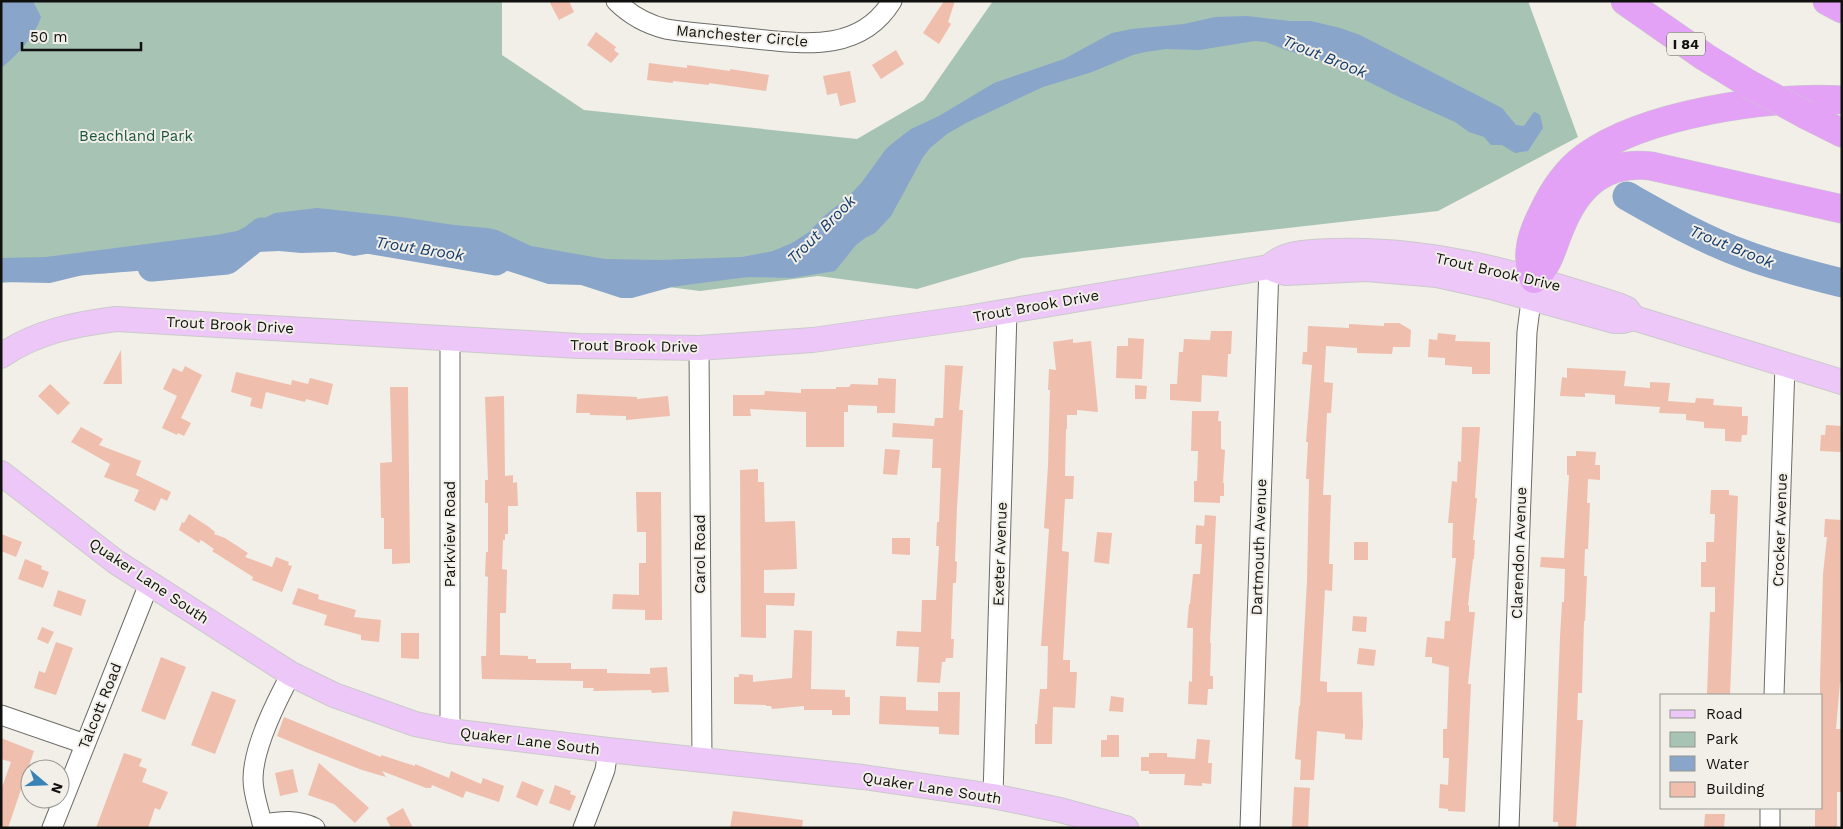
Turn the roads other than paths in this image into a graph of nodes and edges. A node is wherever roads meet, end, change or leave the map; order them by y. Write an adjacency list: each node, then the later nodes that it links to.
1 (616, 1): 2 (street, Manchester Circle)
2 (892, 1)
3 (1625, 1): 7 (highway, I 84, bridge)
4 (1827, 1): 5 (highway)
5 (1842, 9)
6 (1842, 100): 10 (highway)
7 (1842, 133)
8 (1842, 209): 10 (highway)
9 (1268, 267): 10 (main road, Trout Brook Drive); 11 (main road, Trout Brook Drive); 33 (street, Dartmouth Avenue)
10 (1532, 288): 15 (main road, Trout Brook Drive); 34 (street, Clarendon Avenue)
11 (1007, 311): 13 (main road, Trout Brook Drive); 26 (street, Exeter Avenue)
12 (450, 338): 13 (main road, Trout Brook Drive); 14 (main road, Trout Brook Drive); 22 (street, Parkview Road)
13 (699, 348): 25 (street, Carol Road)
14 (1, 356)
15 (1785, 365): 16 (main road, Trout Brook Drive); 20 (street, Crocker Avenue)
16 (1842, 382)
17 (1, 473): 18 (main road, Quaker Lane South)
18 (149, 584): 19 (main road, Quaker Lane South); 23 (street, Talcott Road)
19 (291, 674): 22 (main road, Quaker Lane South); 28 (street)
20 (1774, 694)
21 (1, 714): 23 (street)
22 (450, 731): 24 (main road, Quaker Lane South)
23 (85, 744): 29 (street, Talcott Road)
24 (608, 750): 25 (main road, Quaker Lane South); 31 (street)
25 (702, 760): 26 (main road, Quaker Lane South)
26 (993, 796): 32 (main road, Quaker Lane South)
27 (1770, 809): 35 (street)
28 (263, 826): 30 (street)
29 (52, 828)
30 (315, 828)
31 (583, 828)
32 (1126, 828)
33 (1250, 828)
34 (1509, 828)
35 (1770, 828)

